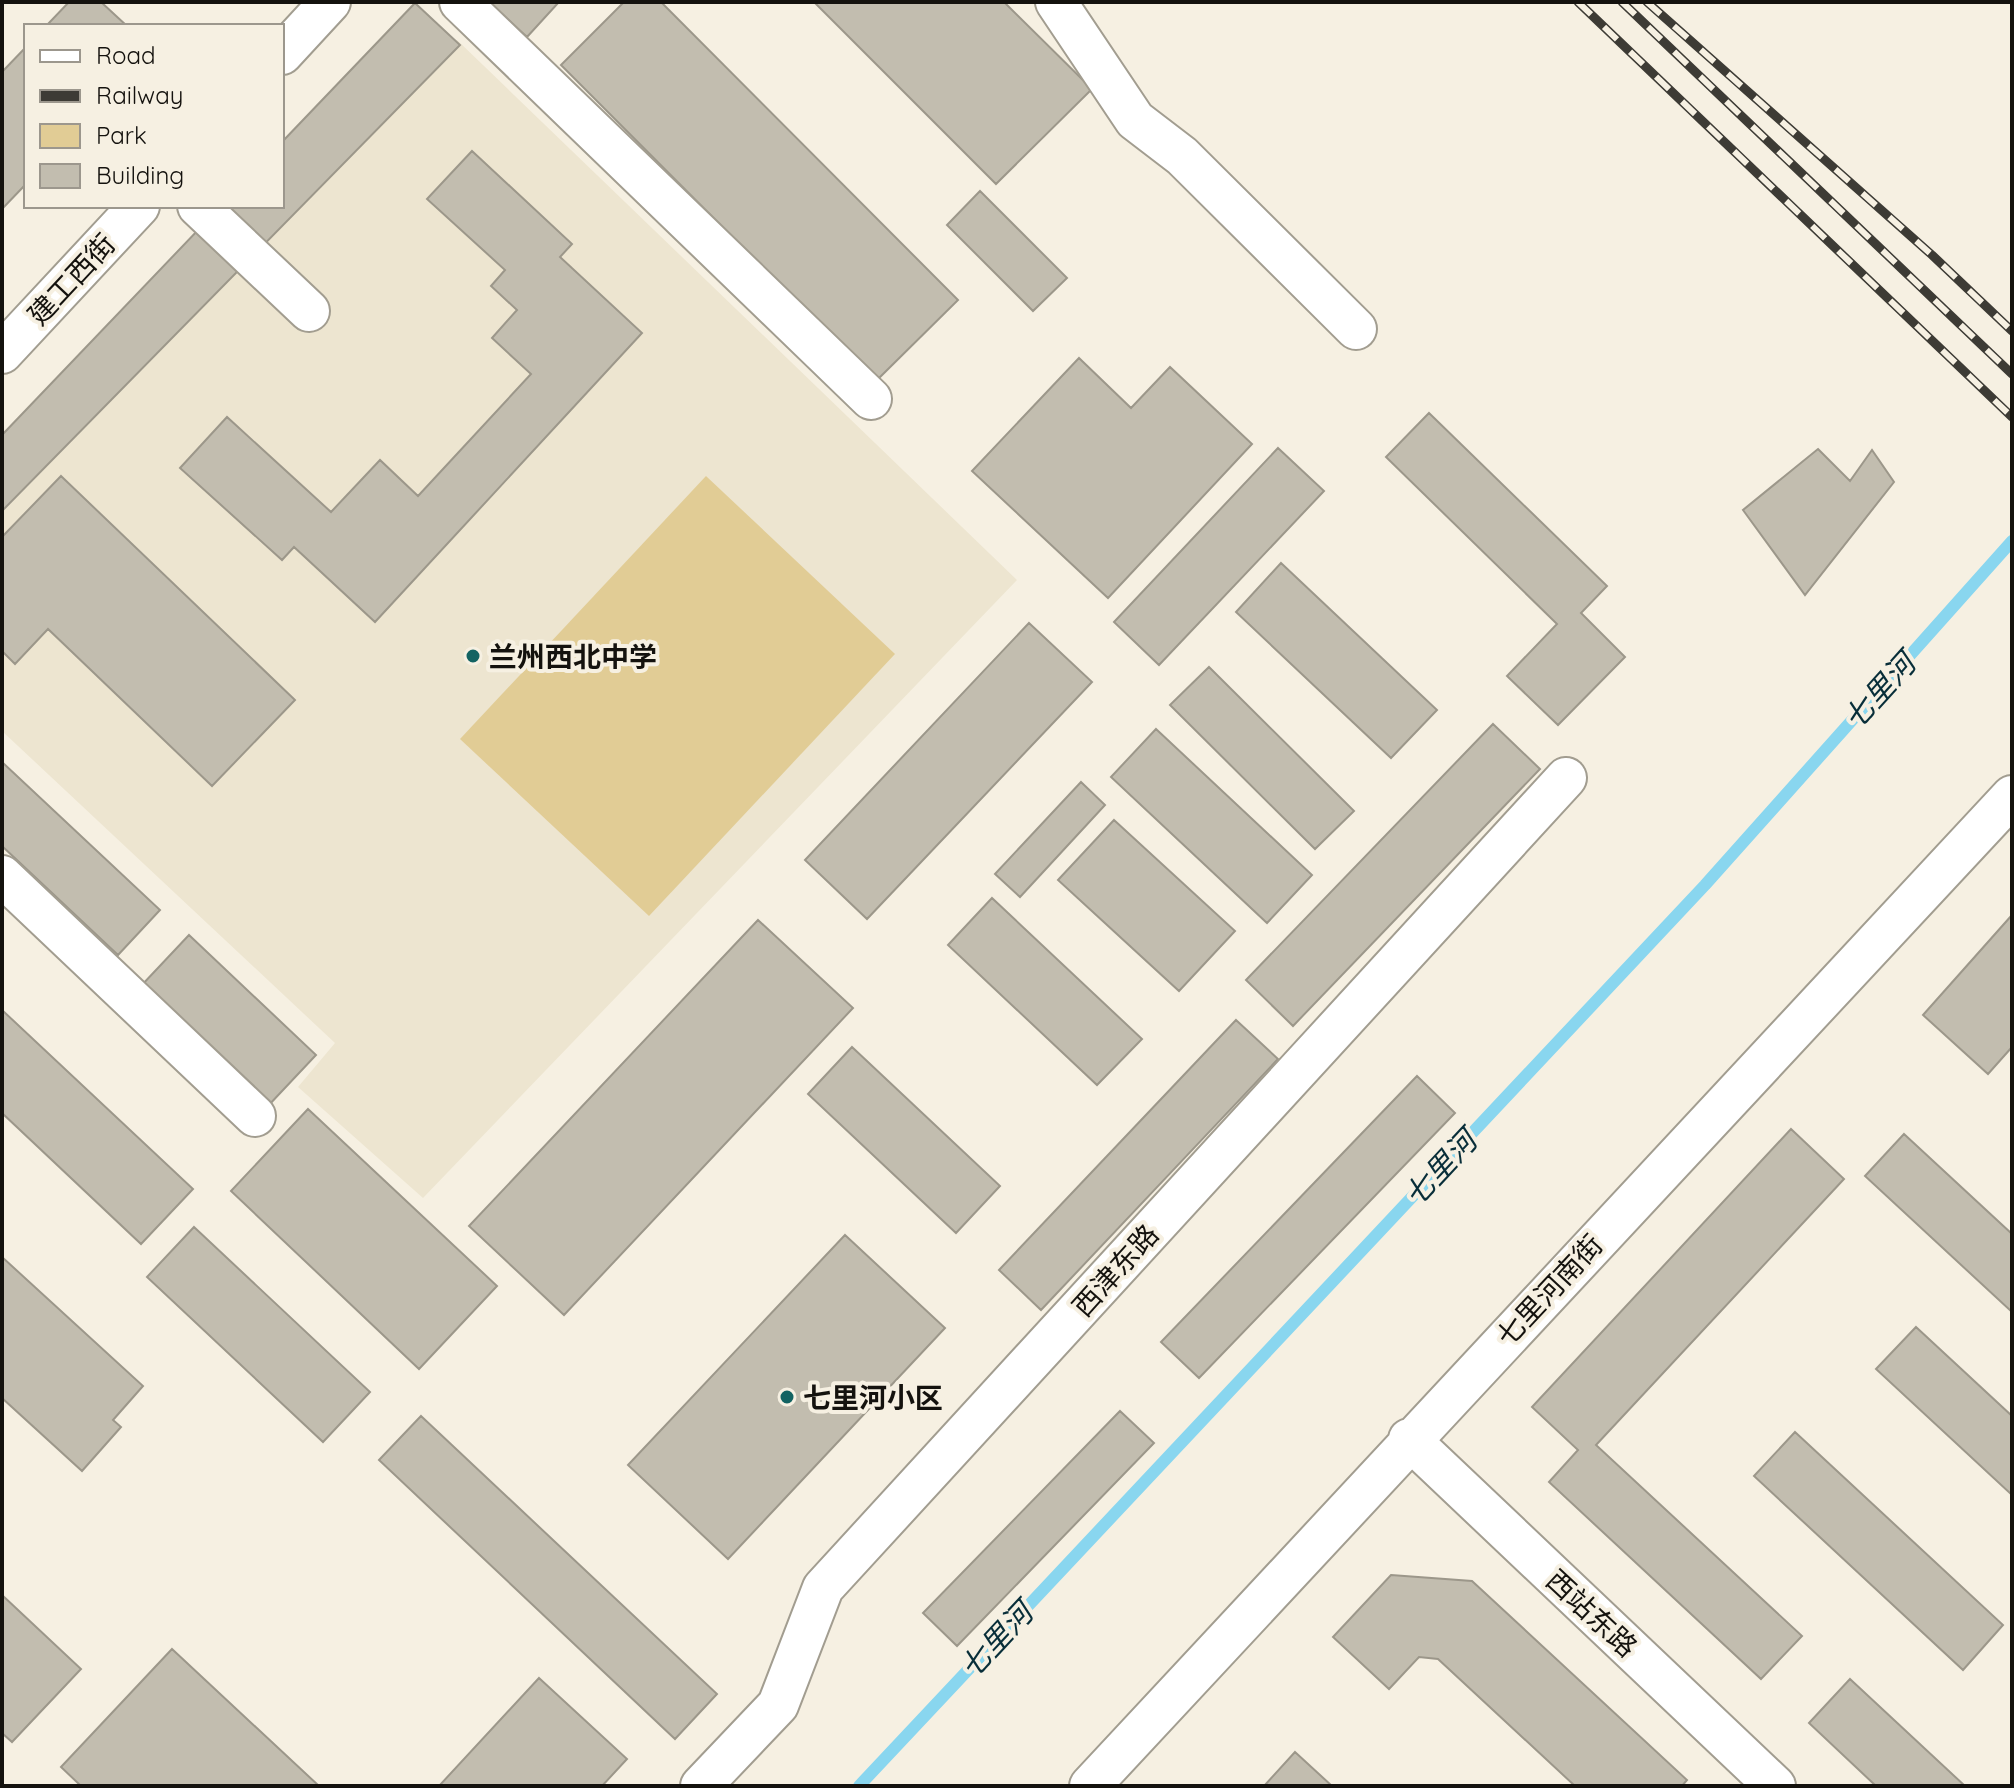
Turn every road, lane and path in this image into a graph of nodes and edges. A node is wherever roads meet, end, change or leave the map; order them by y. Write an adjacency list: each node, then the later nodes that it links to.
1 (330, 2): 4 (street)
2 (460, 2): 10 (street)
3 (1056, 2): 8 (street)
4 (284, 52)
5 (137, 208): 9 (street, 建工西街)
6 (200, 208): 7 (street)
7 (309, 311)
8 (1356, 329)
9 (2, 353)
10 (871, 399)
11 (1566, 778): 16 (street, 西津东路)
12 (2012, 796): 15 (street, 七里河南街)
13 (2, 876): 14 (street)
14 (255, 1116)
15 (1409, 1439): 17 (street, 七里河南街); 18 (street, 西站东路)
16 (701, 1786)
17 (1090, 1786)
18 (1775, 1786)

